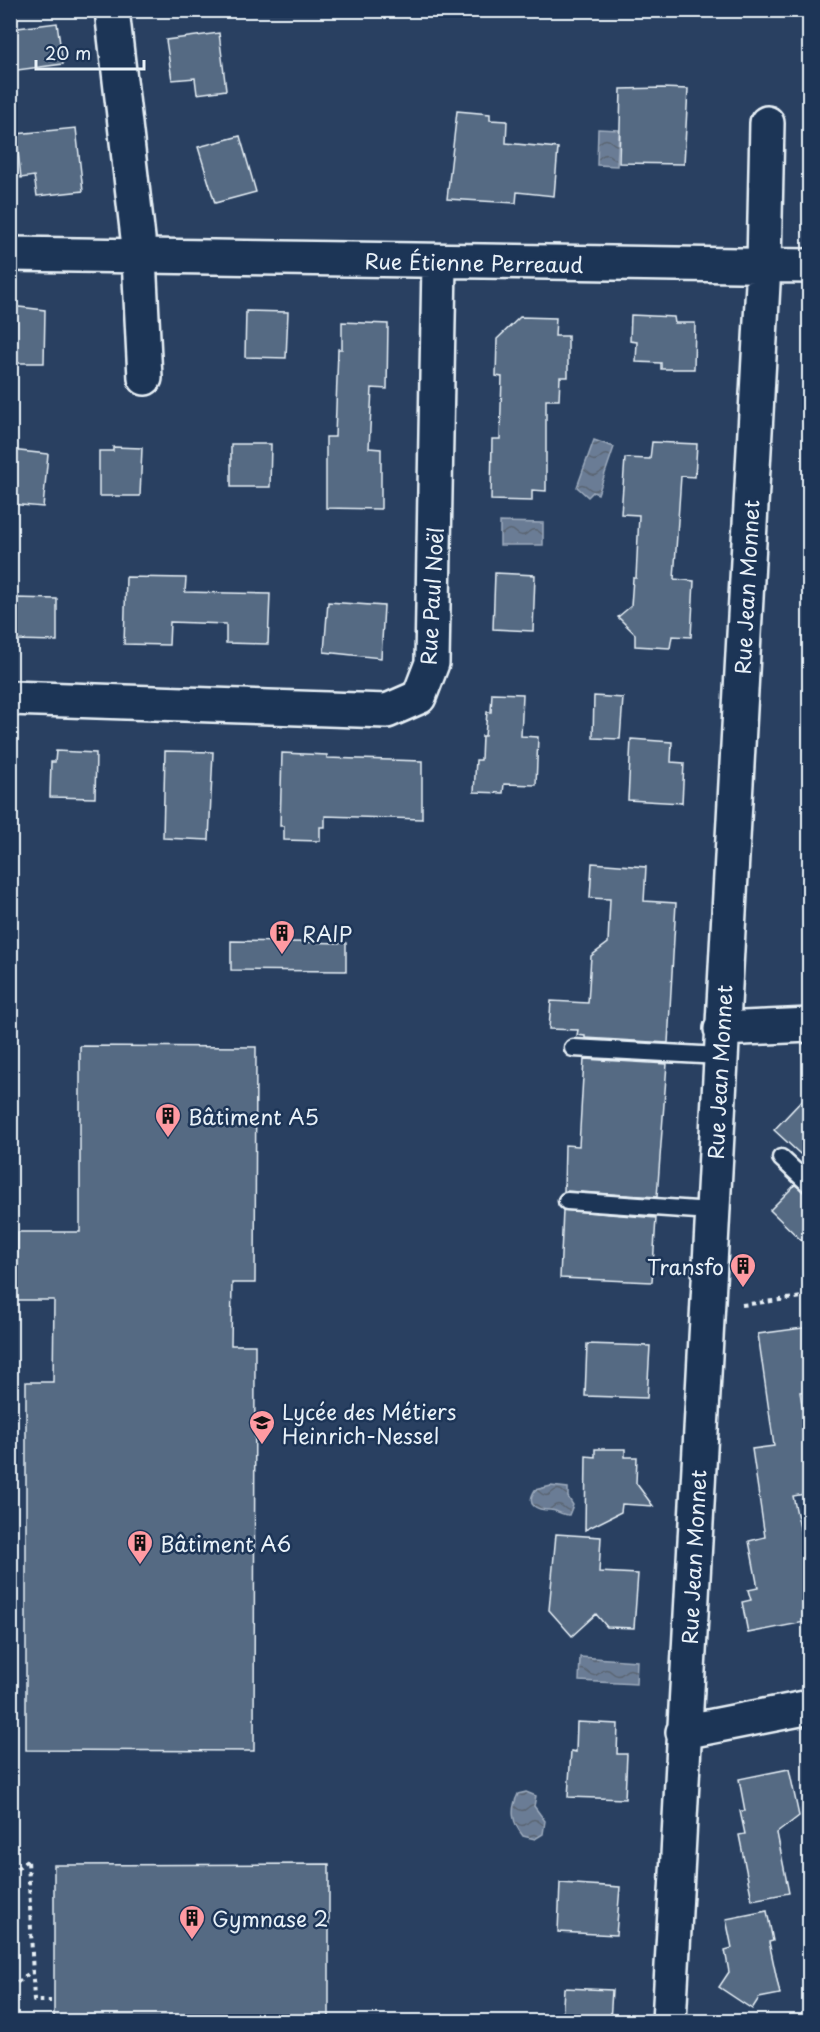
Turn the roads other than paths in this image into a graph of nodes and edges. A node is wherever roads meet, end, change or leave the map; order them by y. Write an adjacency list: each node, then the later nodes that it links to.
1 (112, 10): 4 (street)
2 (767, 123): 6 (street, Rue Jean Monnet)
3 (10, 254): 4 (street, Rue Étienne Perreaud)
4 (139, 256): 5 (street, Rue Étienne Perreaud); 8 (street)
5 (439, 262): 6 (street, Rue Étienne Perreaud); 9 (street, Rue Paul Noël)
6 (764, 265): 7 (street, Rue Étienne Perreaud); 11 (street, Rue Jean Monnet)
7 (810, 266)
8 (145, 378)
9 (10, 698)
10 (810, 1025): 11 (street)
11 (720, 1042): 12 (lane); 16 (street, Rue Jean Monnet)
12 (573, 1048)
13 (782, 1158): 14 (lane)
14 (810, 1185)
15 (567, 1201): 16 (lane)
16 (711, 1211): 18 (street, Rue Jean Monnet)
17 (810, 1707): 18 (street)
18 (683, 1732): 19 (street, Rue Jean Monnet)
19 (669, 2022)

